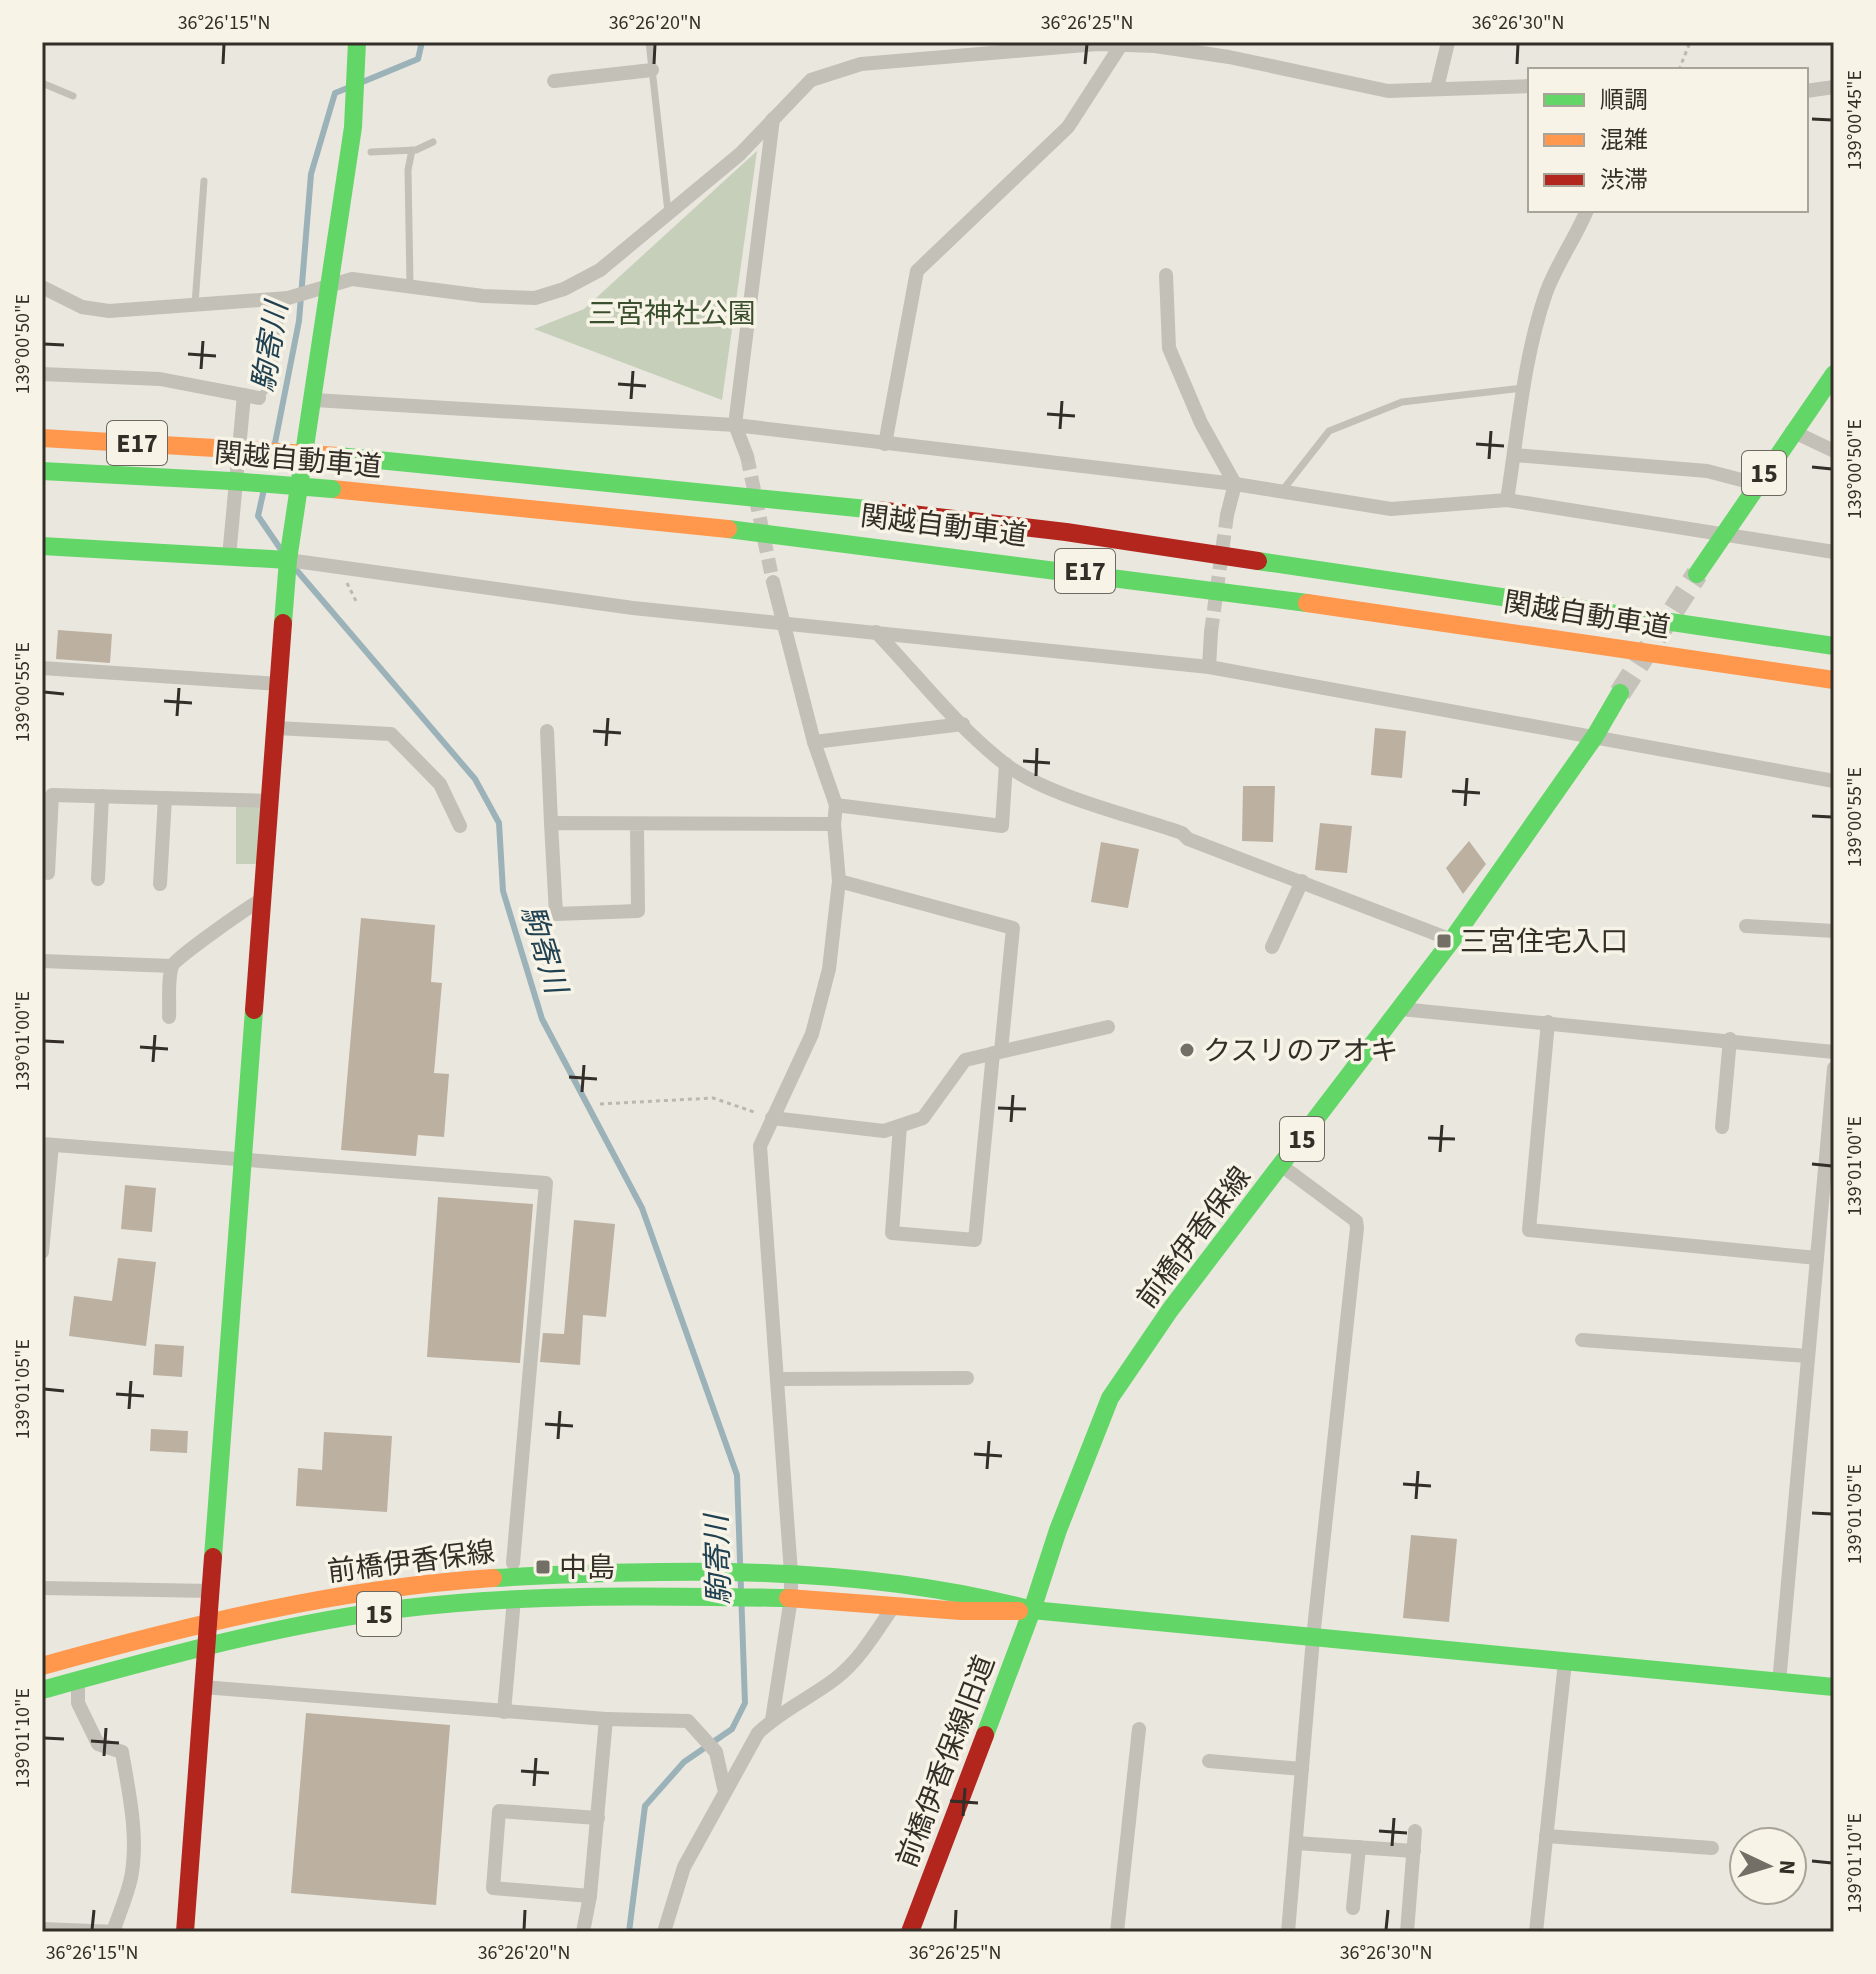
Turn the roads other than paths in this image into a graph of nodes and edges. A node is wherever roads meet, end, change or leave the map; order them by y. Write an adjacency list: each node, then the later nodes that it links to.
1 (357, 42): 24 (main road)
2 (649, 42): 6 (lane)
3 (1448, 42): 11 (street)
4 (1097, 43): 5 (street); 14 (street)
5 (1121, 45): 11 (street); 35 (street)
6 (652, 70): 7 (street); 19 (lane)
7 (554, 81)
8 (42, 83): 13 (lane)
9 (1528, 86): 11 (street)
10 (1834, 87): 12 (street)
11 (1437, 88)
12 (1808, 91)
13 (73, 96)
14 (774, 119): 19 (street); 32 (street)
15 (433, 142): 16 (lane)
16 (412, 150): 17 (lane); 22 (lane)
17 (371, 152)
18 (204, 181): 26 (lane)
19 (668, 212): 22 (street)
20 (1586, 212): 29 (street)
21 (1166, 275): 40 (street)
22 (410, 284): 24 (street)
23 (42, 287): 26 (street)
24 (324, 288): 25 (street); 31 (main road)
25 (285, 298): 26 (street); 30 (lane)
26 (195, 304)
27 (42, 374): 30 (street)
28 (1834, 374): 33 (main road, 15)
29 (1525, 387): 37 (street); 42 (lane)
30 (251, 397): 48 (street)
31 (314, 400): 32 (street); 49 (main road)
32 (735, 425): 35 (street); 38 (street)
33 (1792, 431): 36 (street); 41 (main road, 15)
34 (42, 438): 55 (main road, 関越自動車道 / E17, bridge)
35 (885, 444): 40 (street)
36 (1834, 451)
37 (1514, 455): 41 (street); 43 (street)
38 (747, 456)
39 (42, 471): 58 (main road, 関越自動車道 / E17, bridge)
40 (1235, 484): 42 (street); 44 (street)
41 (1757, 484): 45 (main road, 15)
42 (1281, 492): 43 (street)
43 (1507, 500): 45 (street)
44 (1227, 515)
45 (1723, 535): 47 (street); 50 (main road, 15)
46 (42, 546): 48 (main road)
47 (1834, 552)
48 (229, 557): 49 (main road)
49 (288, 560): 52 (street); 59 (main road)
50 (1697, 574)
51 (773, 582): 52 (street)
52 (781, 620): 53 (street); 65 (street)
53 (876, 632): 56 (street); 61 (street)
54 (1211, 632): 56 (street)
55 (1834, 646)
56 (1209, 667): 64 (street)
57 (42, 668): 59 (street)
58 (1834, 680)
59 (279, 684): 62 (main road)
60 (1620, 693): 64 (main road, 前橋伊香保線 / 15)
61 (963, 724): 65 (street); 66 (street)
62 (276, 728): 70 (main road); 74 (street)
63 (547, 731): 72 (street)
64 (1595, 736): 67 (street); 84 (main road, 前橋伊香保線 / 15)
65 (814, 742): 71 (street)
66 (1006, 764): 71 (street); 79 (street)
67 (1834, 781)
68 (102, 796): 69 (street); 76 (street); 77 (street)
69 (165, 798): 70 (street); 80 (street)
70 (271, 801): 81 (main road)
71 (836, 805): 73 (street)
72 (551, 823): 75 (street); 75 (street)
73 (834, 824): 75 (street); 78 (street)
74 (460, 826)
75 (637, 826)
76 (48, 873)
77 (98, 879)
78 (839, 881): 93 (street); 96 (street)
79 (1302, 881): 84 (street); 85 (street)
80 (160, 884)
81 (263, 899): 87 (street); 100 (main road)
82 (1746, 926): 83 (street)
83 (1834, 931)
84 (1452, 940): 88 (main road, 前橋伊香保線 / 15)
85 (1272, 947)
86 (42, 961): 87 (street)
87 (172, 966): 89 (street)
88 (1401, 1009): 90 (street); 101 (main road, 前橋伊香保線 / 15)
89 (169, 1017)
90 (1548, 1022): 92 (street); 103 (street)
91 (1108, 1027): 93 (street)
92 (1730, 1039): 94 (street); 98 (street)
93 (997, 1052): 97 (street); 97 (street)
94 (1834, 1052)
95 (1834, 1068): 103 (street)
96 (772, 1118): 97 (street); 107 (street)
97 (900, 1126)
98 (1722, 1127)
99 (47, 1144): 100 (street); 102 (street)
100 (244, 1161): 108 (street); 111 (main road)
101 (1282, 1166): 115 (main road, 前橋伊香保線 / 15); 117 (street)
102 (42, 1252)
103 (1817, 1258): 105 (street)
104 (1582, 1340): 105 (street)
105 (1808, 1356): 122 (street)
106 (967, 1378): 107 (street)
107 (780, 1379): 109 (street)
108 (513, 1563)
109 (791, 1573): 112 (street); 115 (main road, 前橋伊香保線 / 15); 116 (main road, 前橋伊香保線 / 15)
110 (42, 1588): 111 (street)
111 (212, 1591): 116 (main road)
112 (791, 1598): 113 (main road, 前橋伊香保線 / 15); 114 (main road, 前橋伊香保線 / 15); 128 (street)
113 (514, 1599): 118 (main road, 前橋伊香保線 / 15); 126 (street)
114 (893, 1607): 115 (main road, 前橋伊香保線 / 15); 128 (street)
115 (1032, 1610): 117 (main road); 147 (main road, 前橋伊香保線旧道)
116 (210, 1619): 118 (main road); 120 (main road, 前橋伊香保線 / 15)
117 (1313, 1638): 119 (main road); 131 (street)
118 (209, 1644): 121 (main road, 前橋伊香保線 / 15); 123 (main road)
119 (1565, 1662): 122 (main road); 135 (street)
120 (42, 1666)
121 (78, 1680): 125 (main road, 前橋伊香保線 / 15); 143 (street)
122 (1779, 1683): 124 (main road)
123 (203, 1687): 126 (street); 144 (main road)
124 (1834, 1687)
125 (42, 1690)
126 (504, 1712): 127 (street)
127 (606, 1719): 132 (street); 133 (street)
128 (772, 1720): 132 (street)
129 (1139, 1729): 148 (street)
130 (1209, 1761): 131 (street)
131 (1302, 1769): 136 (street)
132 (724, 1788): 146 (street)
133 (598, 1818): 140 (street); 140 (street)
134 (1415, 1831): 139 (street)
135 (1546, 1836): 138 (street); 151 (street)
136 (1296, 1843): 137 (street); 149 (street)
137 (1359, 1847): 139 (street); 141 (street)
138 (1712, 1848)
139 (1414, 1851): 150 (street)
140 (590, 1896): 145 (street)
141 (1353, 1908)
142 (42, 1929): 143 (street)
143 (115, 1932)
144 (185, 1932)
145 (583, 1932)
146 (664, 1932)
147 (910, 1932)
148 (1117, 1932)
149 (1288, 1932)
150 (1407, 1932)
151 (1536, 1932)

